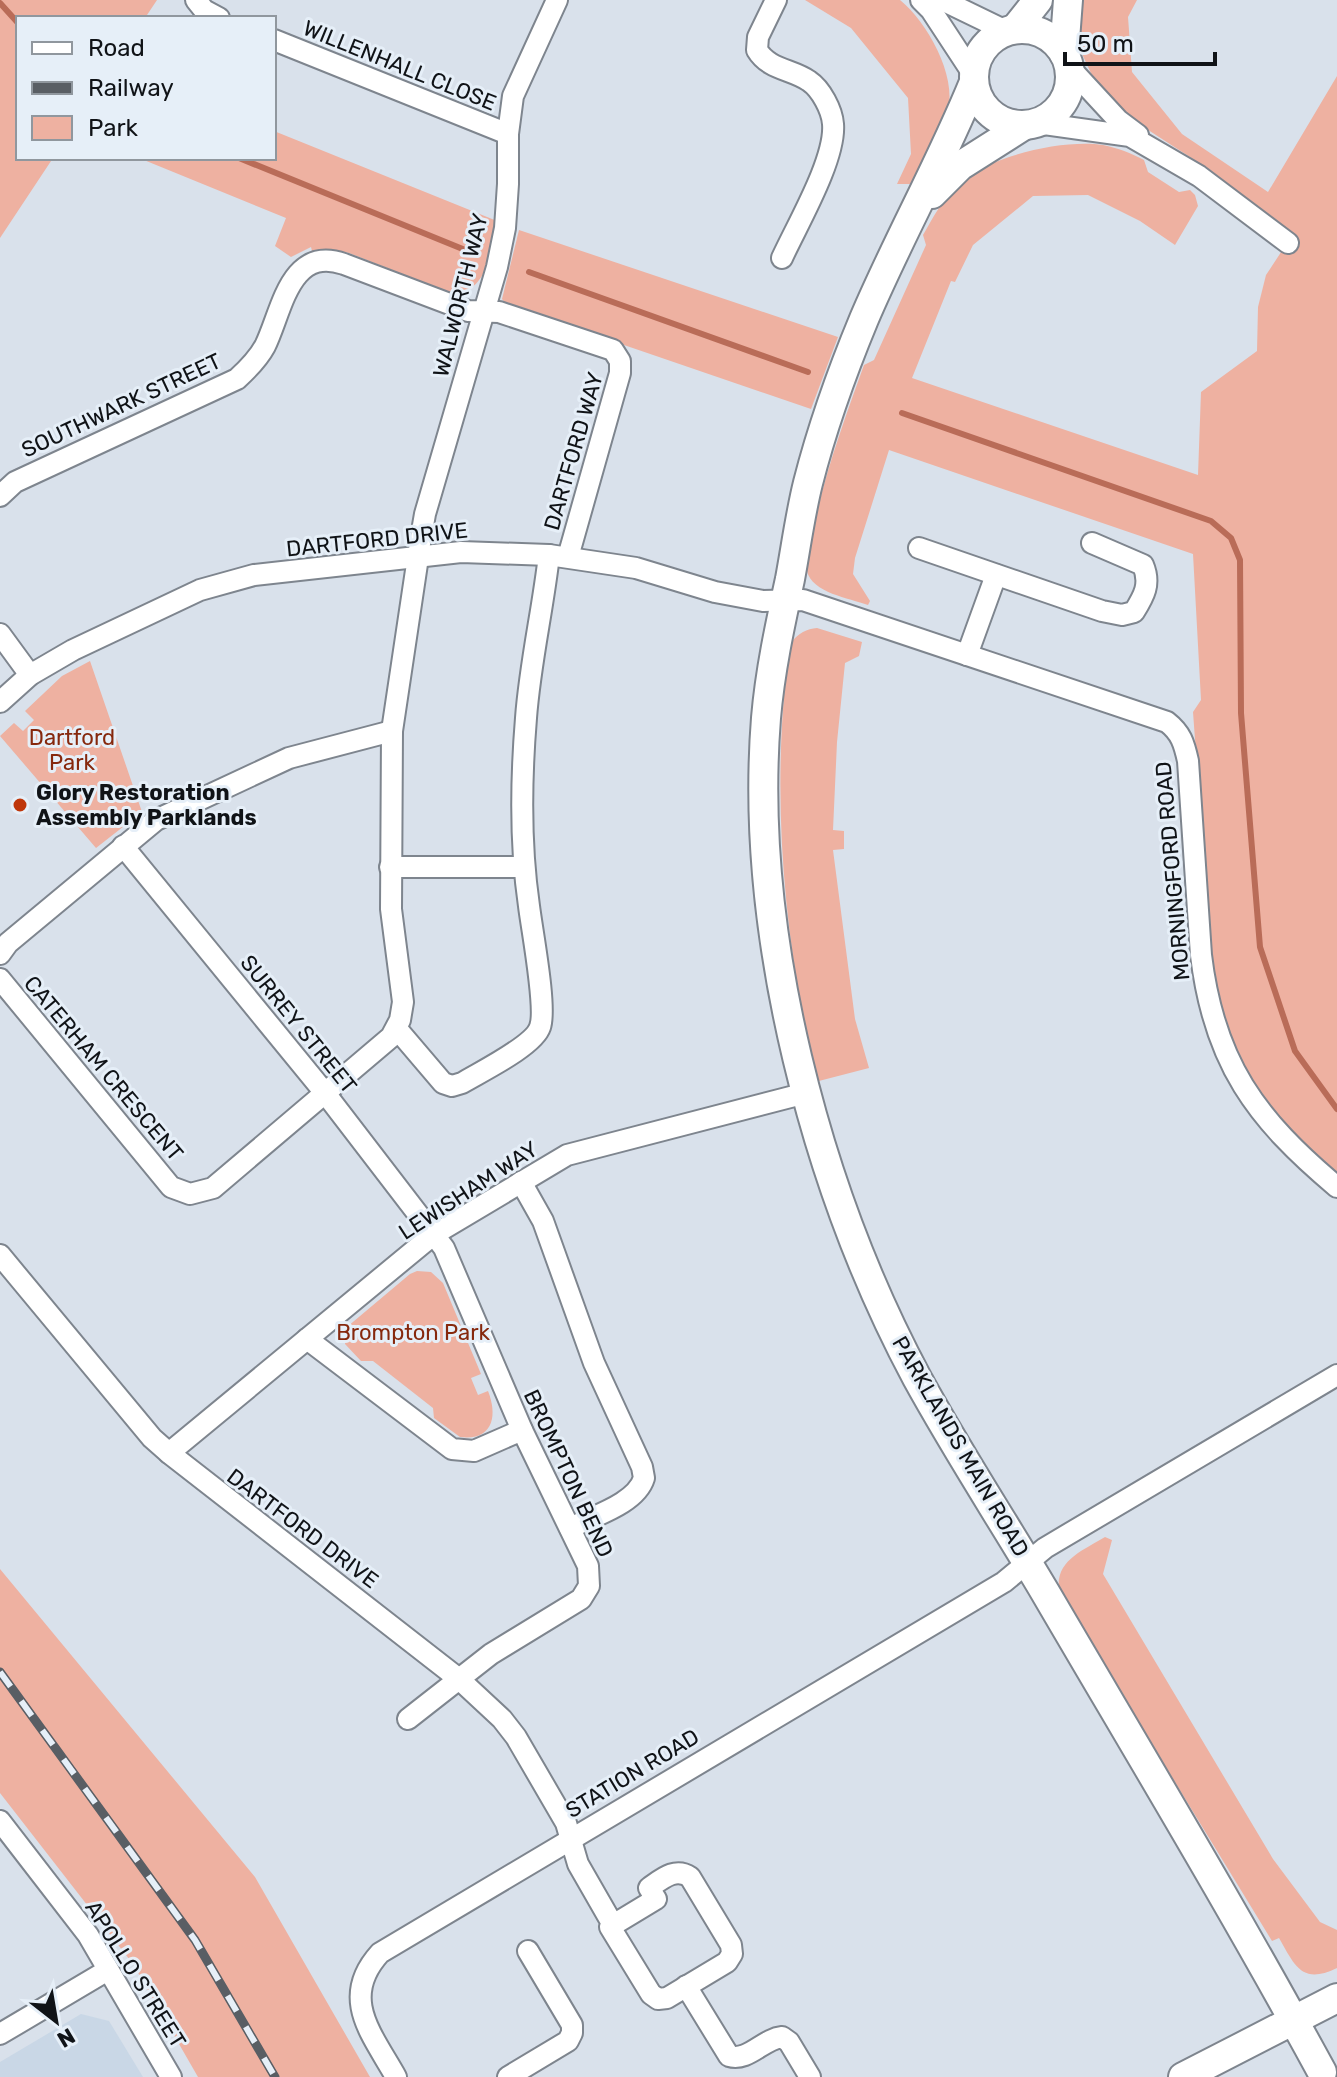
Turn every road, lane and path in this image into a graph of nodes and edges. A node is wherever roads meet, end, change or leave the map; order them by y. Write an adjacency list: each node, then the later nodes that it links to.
1 (196, 0): 8 (street)
2 (557, 0): 14 (street, WALWORTH WAY)
3 (776, 0): 17 (street)
4 (921, 0): 12 (street)
5 (942, 0): 9 (street)
6 (1038, 0): 9 (street)
7 (1068, 0): 11 (street)
8 (215, 16)
9 (1010, 30): 11 (street); 12 (street)
10 (276, 41): 14 (street, WILLENHALL CLOSE)
11 (1067, 60): 13 (street); 15 (street)
12 (973, 78): 13 (street); 18 (street, PARKLANDS MAIN ROAD)
13 (1030, 124): 15 (street); 18 (street, PARKLANDS MAIN ROAD)
14 (508, 134): 19 (street, WALWORTH WAY)
15 (1170, 158): 16 (street)
16 (1288, 243)
17 (782, 258)
18 (890, 263): 26 (street, PARKLANDS MAIN ROAD)
19 (484, 311): 20 (street, SOUTHWARK STREET); 23 (street, DARTFORD WAY); 24 (street, WALWORTH WAY)
20 (0, 496)
21 (1092, 543): 25 (street)
22 (919, 548): 25 (street)
23 (558, 556): 24 (street, DARTFORD DRIVE); 26 (street, DARTFORD DRIVE); 34 (street)
24 (419, 557): 29 (street, DARTFORD DRIVE); 31 (street, WALWORTH WAY)
25 (996, 575): 28 (street)
26 (785, 601): 28 (street, MORNINGFORD ROAD); 39 (street, PARKLANDS MAIN ROAD)
27 (0, 634): 29 (street)
28 (967, 655): 41 (street, MORNINGFORD ROAD)
29 (30, 675): 30 (street, DARTFORD DRIVE)
30 (0, 702)
31 (392, 731): 32 (street); 33 (street, WALWORTH WAY)
32 (123, 846): 35 (street); 38 (street, SURREY STREET)
33 (390, 867): 34 (street); 37 (street, WALWORTH WAY)
34 (523, 867): 37 (street)
35 (0, 954)
36 (0, 979): 38 (street, CATERHAM CRESCENT)
37 (397, 1029): 38 (street)
38 (325, 1093): 42 (street, SURREY STREET)
39 (806, 1093): 40 (street, LEWISHAM WAY); 49 (street, PARKLANDS MAIN ROAD)
40 (521, 1182): 42 (street, LEWISHAM WAY); 48 (street)
41 (1337, 1187)
42 (433, 1235): 44 (street, LEWISHAM WAY); 46 (street, BROMPTON BEND)
43 (0, 1255): 47 (street, DARTFORD DRIVE)
44 (307, 1339): 46 (street); 47 (street, LEWISHAM WAY)
45 (1337, 1375): 49 (street)
46 (522, 1430): 48 (street, BROMPTON BEND)
47 (169, 1453): 50 (street, DARTFORD DRIVE)
48 (570, 1528): 50 (street, BROMPTON BEND)
49 (1028, 1563): 53 (street, STATION ROAD); 59 (street, PARKLANDS MAIN ROAD)
50 (459, 1679): 51 (street, BROMPTON BEND); 53 (street, DARTFORD DRIVE)
51 (408, 1719)
52 (0, 1821): 56 (street, APOLLO STREET)
53 (569, 1839): 54 (street, DARTFORD DRIVE); 63 (street, STATION ROAD)
54 (613, 1925): 57 (street, DARTFORD DRIVE); 57 (street)
55 (528, 1951): 64 (street)
56 (108, 1970): 60 (street); 62 (street, APOLLO STREET)
57 (686, 1986): 65 (street)
58 (1337, 1998): 59 (street)
59 (1294, 2021): 61 (street, PARKLANDS MAIN ROAD); 66 (street)
60 (0, 2034)
61 (1324, 2071)
62 (171, 2077)
63 (396, 2077)
64 (508, 2077)
65 (810, 2077)
66 (1183, 2077)

